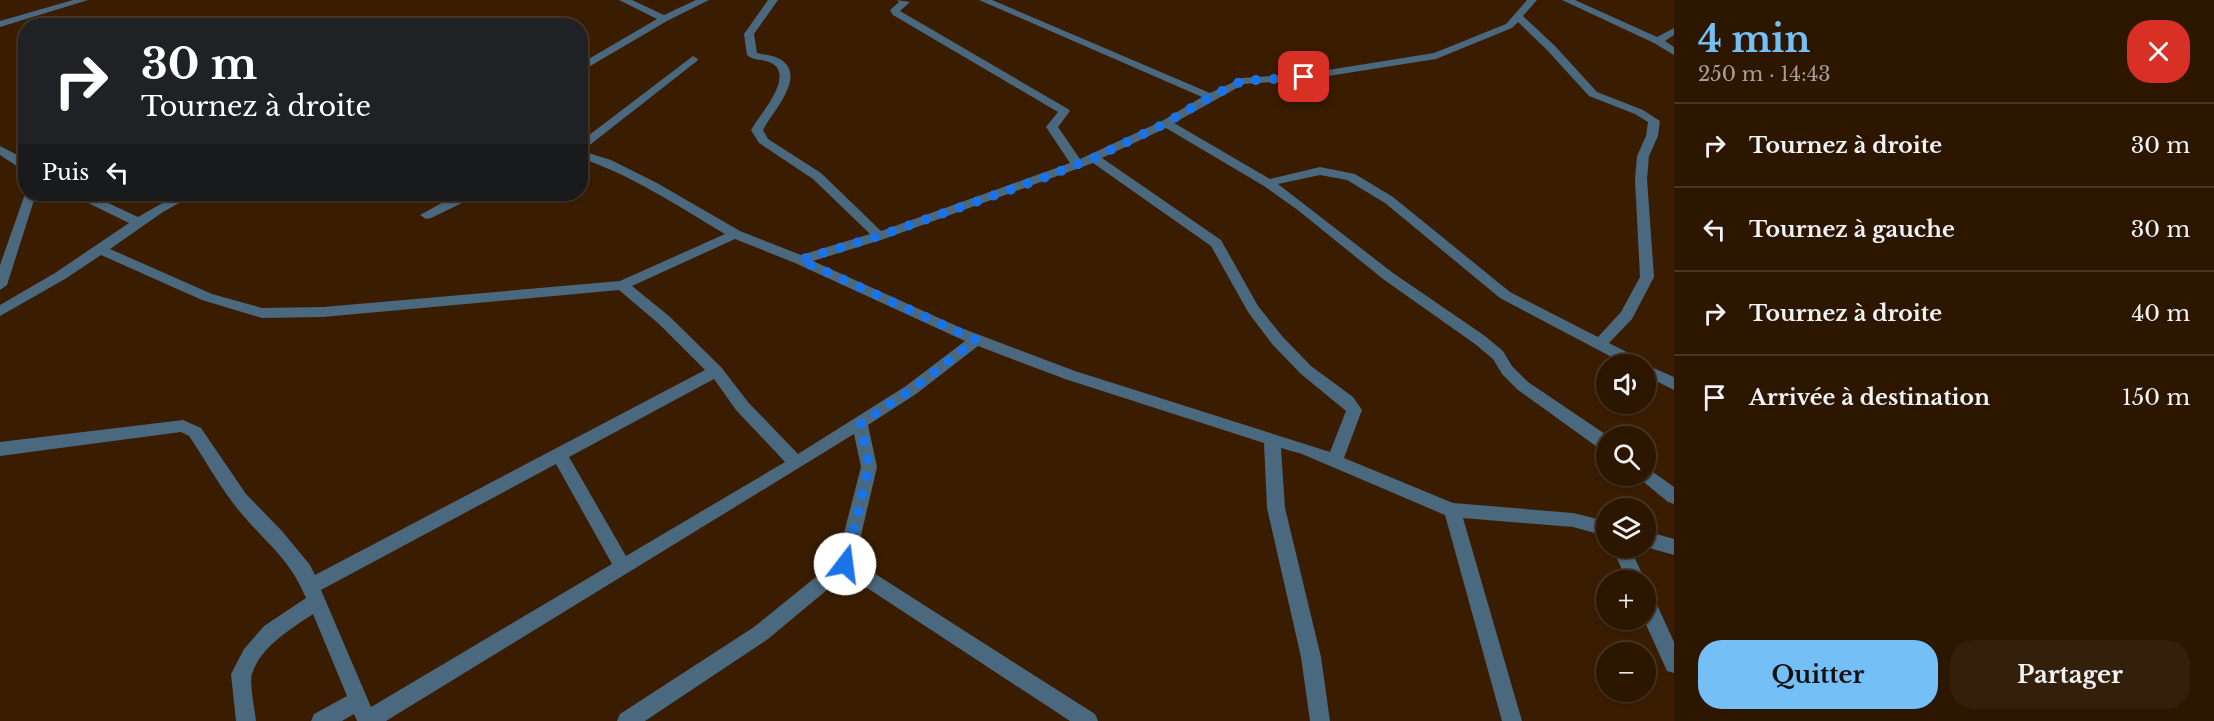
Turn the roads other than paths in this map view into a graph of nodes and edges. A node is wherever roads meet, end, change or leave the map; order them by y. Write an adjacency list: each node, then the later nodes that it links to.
1 (83, 0): 10 (street)
2 (624, 0): 12 (street)
3 (704, 0): 12 (street)
4 (773, 0): 35 (street)
5 (902, 0): 26 (street)
6 (984, 0): 19 (street)
7 (1532, 0): 9 (street)
8 (1567, 0): 15 (street)
9 (1518, 17): 19 (street); 42 (street)
10 (21, 18)
11 (18, 19): 13 (street)
12 (664, 19): 18 (street)
13 (0, 24)
14 (1674, 31): 15 (street)
15 (1659, 41): 16 (street)
16 (1674, 52)
17 (693, 59): 21 (street)
18 (588, 64)
19 (1210, 97): 20 (street)
20 (1166, 123): 24 (street); 27 (street)
21 (588, 142)
22 (0, 150): 25 (street)
23 (588, 157): 34 (street)
24 (1094, 158): 26 (street); 52 (street)
25 (18, 160)
26 (1077, 164): 35 (street)
27 (1268, 183): 42 (street); 48 (street)
28 (28, 201): 38 (street)
29 (94, 201): 33 (street)
30 (175, 201): 33 (street)
31 (452, 201): 32 (street)
32 (426, 215)
33 (139, 223): 36 (street)
34 (735, 234): 37 (street); 39 (street)
35 (879, 236): 37 (street)
36 (99, 249): 39 (street); 40 (street)
37 (800, 260): 41 (street)
38 (0, 285)
39 (622, 285): 44 (street)
40 (0, 311)
41 (976, 340): 47 (street); 49 (street)
42 (1599, 345): 43 (street)
43 (1617, 354)
44 (716, 370): 51 (street); 53 (street)
45 (1656, 374): 46 (street)
46 (1674, 384)
47 (861, 423): 53 (street); 60 (street)
48 (1596, 437)
49 (1272, 440): 52 (street); 71 (street)
50 (0, 449): 62 (street)
51 (559, 454): 61 (street); 62 (street)
52 (1335, 460): 56 (street)
53 (797, 462): 61 (street)
54 (1656, 482): 55 (street)
55 (1674, 497)
56 (1452, 510): 57 (street); 72 (street)
57 (1596, 526)
58 (1656, 542): 59 (street)
59 (1674, 547)
60 (845, 564): 69 (street); 70 (street)
61 (623, 567): 68 (street)
62 (314, 593): 65 (street); 66 (street)
63 (1656, 624): 64 (street)
64 (1674, 664)
65 (358, 701): 67 (street); 68 (street)
66 (246, 721)
67 (321, 721)
68 (367, 721)
69 (627, 721)
70 (1088, 721)
71 (1320, 721)
72 (1512, 721)

